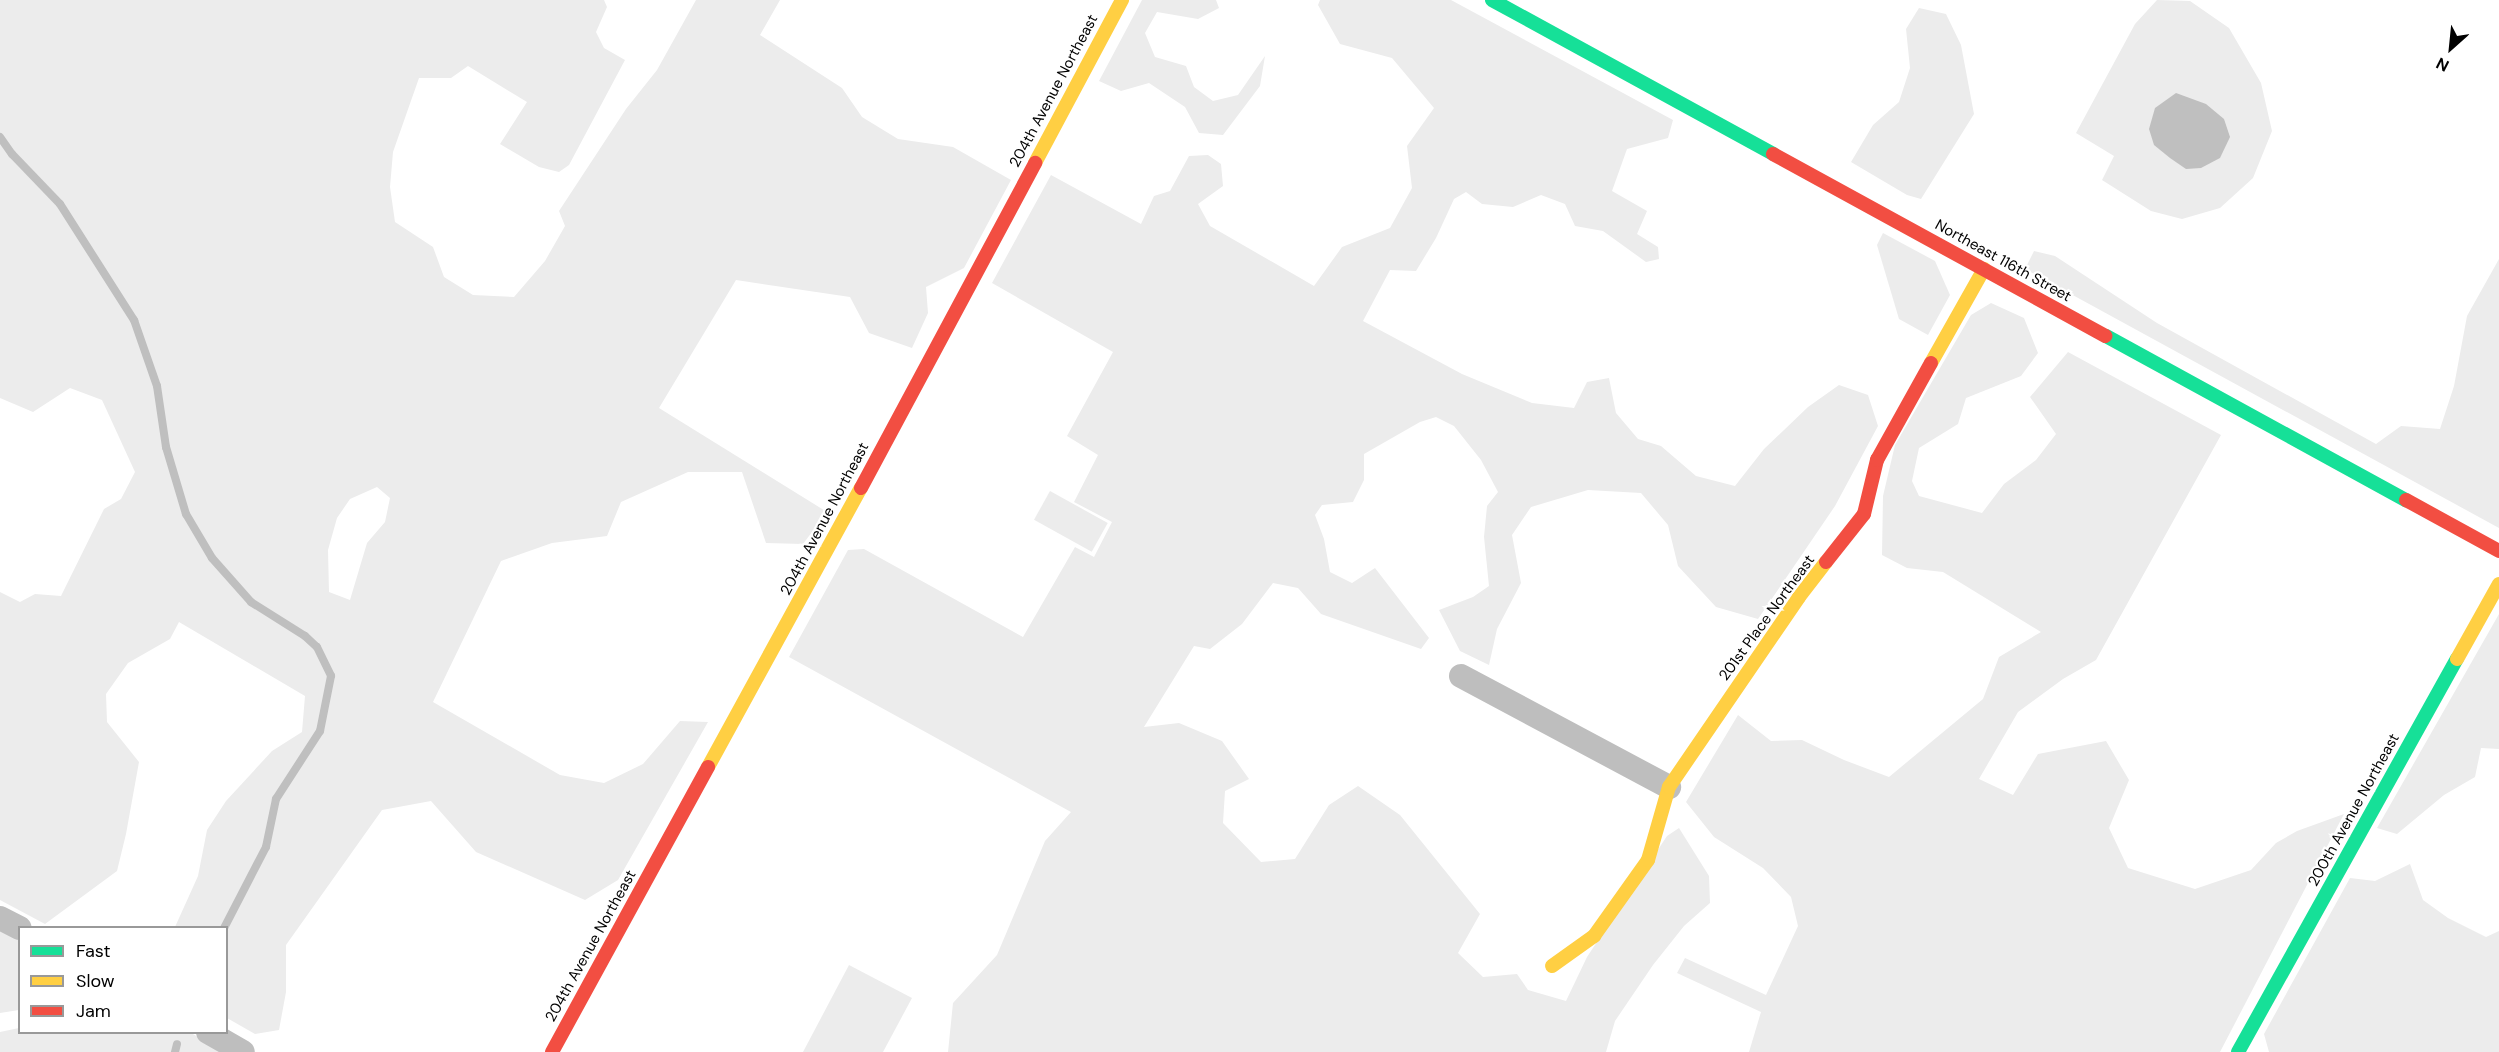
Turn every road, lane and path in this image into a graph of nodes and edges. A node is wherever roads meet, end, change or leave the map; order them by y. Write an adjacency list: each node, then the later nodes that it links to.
1 (1122, 0): 13 (street, 204th Avenue Northeast)
2 (1492, 0): 3 (street, Northeast 116th Street)
3 (1984, 269): 4 (street, Northeast 116th Street); 7 (street, 201st Place Northeast)
4 (2499, 551)
5 (2499, 584): 14 (street, 200th Avenue Northeast)
6 (1461, 676): 7 (street)
7 (1669, 787): 10 (street, 201st Place Northeast)
8 (0, 918): 9 (street)
9 (18, 927)
10 (1551, 966)
11 (212, 1034): 12 (street)
12 (243, 1052)
13 (552, 1052)
14 (2238, 1052)

